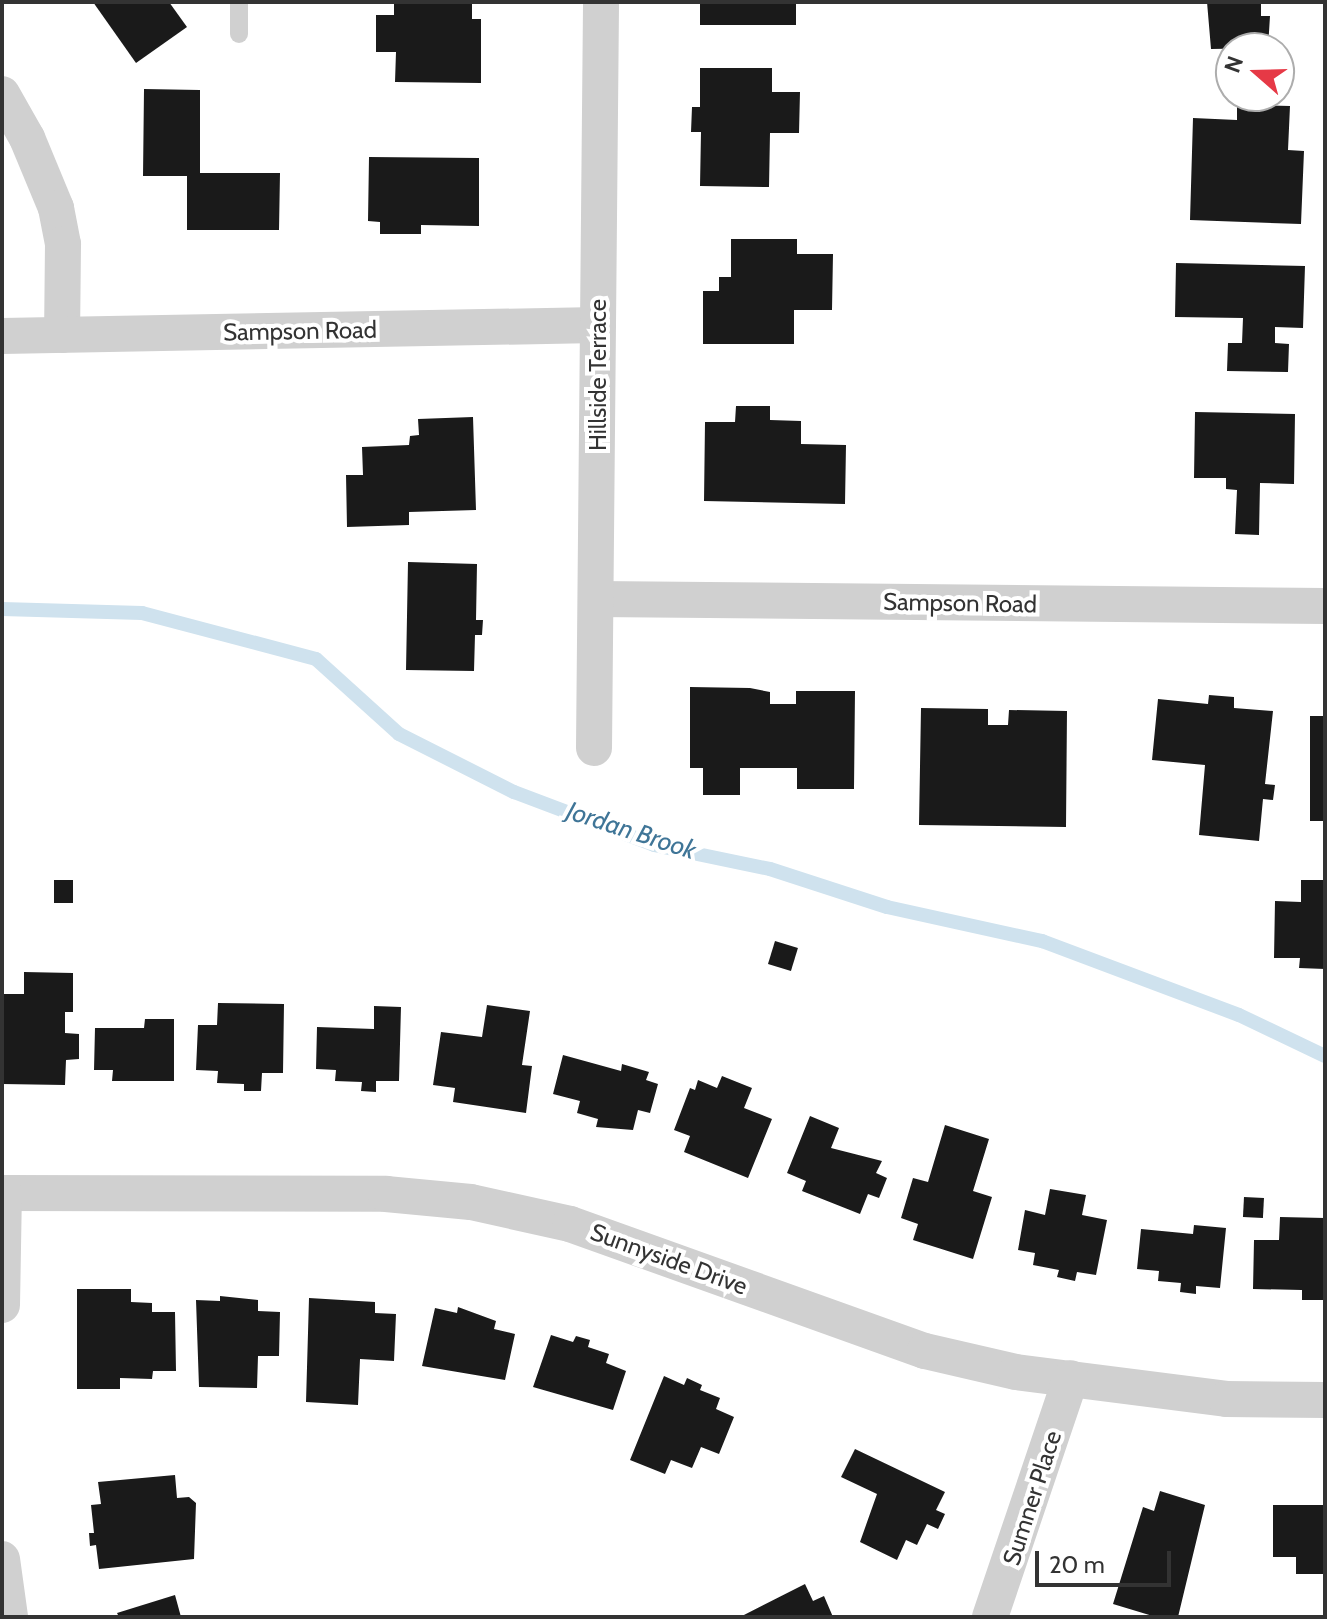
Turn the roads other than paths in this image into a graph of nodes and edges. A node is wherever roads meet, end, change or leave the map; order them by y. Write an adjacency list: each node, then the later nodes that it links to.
1 (239, 2): 3 (lane)
2 (601, 2): 5 (street, Hillside Terrace)
3 (239, 34)
4 (2, 94): 6 (street)
5 (598, 325): 6 (street, Sampson Road); 8 (street, Hillside Terrace)
6 (62, 335): 7 (street, Sampson Road)
7 (2, 336)
8 (596, 599): 9 (street, Sampson Road); 10 (street, Hillside Terrace)
9 (1325, 606)
10 (594, 748)
11 (3, 1193): 12 (street); 13 (street, Sunnyside Drive)
12 (2, 1305)
13 (1071, 1378): 14 (street, Sunnyside Drive); 17 (street, Sumner Place)
14 (1325, 1400)
15 (2, 1559): 16 (street)
16 (10, 1617)
17 (990, 1617)

